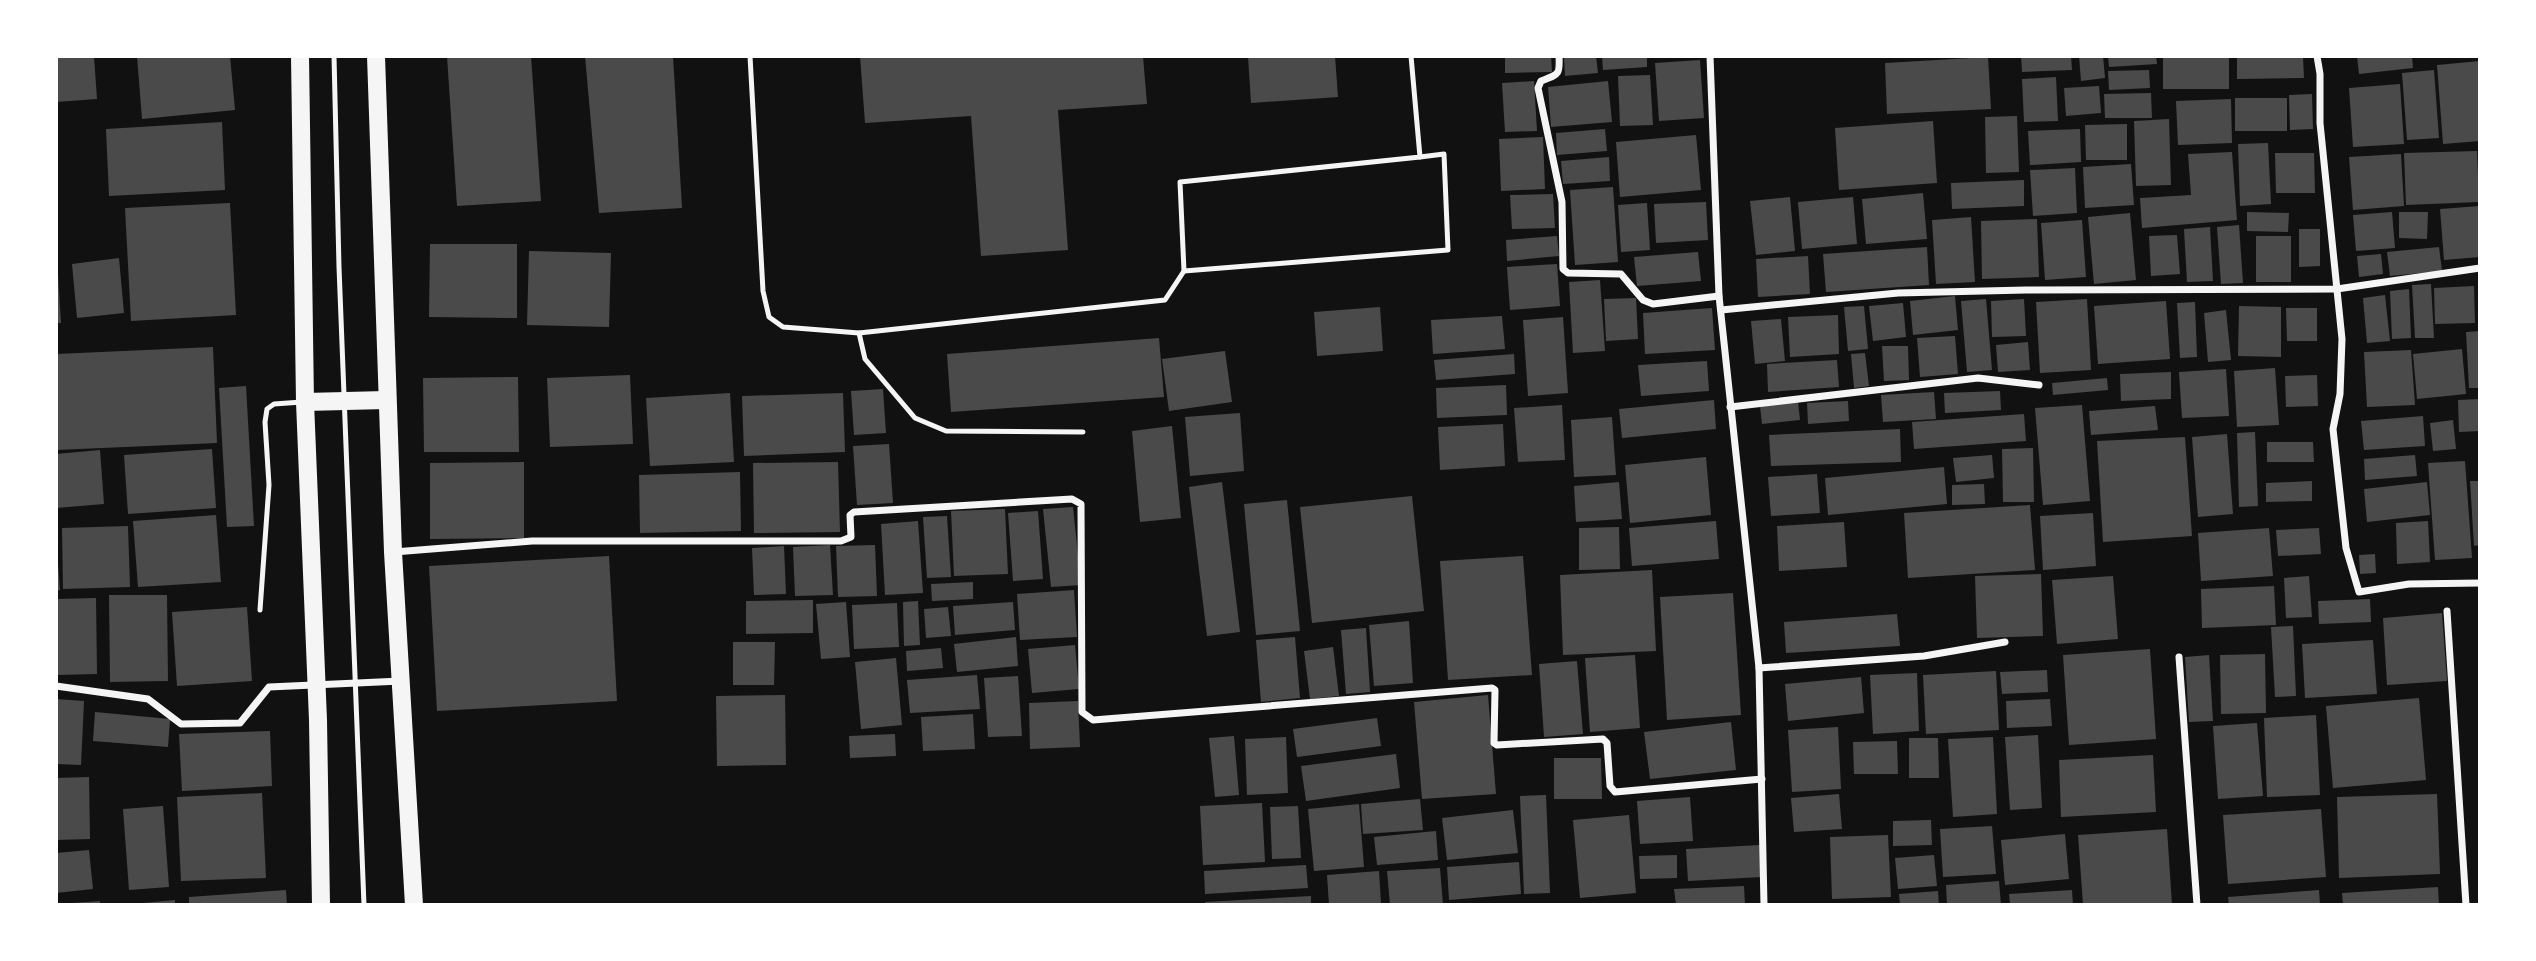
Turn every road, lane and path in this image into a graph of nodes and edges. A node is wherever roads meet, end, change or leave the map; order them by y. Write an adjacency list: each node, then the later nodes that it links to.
1 (300, 56): 18 (main road)
2 (334, 56): 33 (lane)
3 (376, 56): 17 (main road)
4 (750, 56): 15 (lane)
5 (1411, 56): 9 (lane)
6 (1559, 56): 13 (street)
7 (1710, 56): 13 (street)
8 (2317, 56): 12 (street)
9 (1420, 157): 11 (lane); 11 (lane)
10 (2480, 268): 12 (street)
11 (1184, 271): 15 (lane)
12 (2337, 289): 14 (street); 22 (street)
13 (1719, 296): 14 (street)
14 (1721, 310): 19 (street)
15 (859, 333): 20 (lane)
16 (2039, 385): 19 (street)
17 (387, 400): 18 (main road); 21 (main road)
18 (305, 402): 23 (lane); 29 (main road)
19 (1730, 407): 27 (street)
20 (1083, 432)
21 (393, 552): 28 (main road); 31 (street)
22 (2480, 583)
23 (260, 610)
24 (2446, 611): 37 (street)
25 (2005, 642): 27 (street)
26 (2179, 657): 36 (street)
27 (1759, 668): 31 (street)
28 (401, 681): 29 (street); 34 (main road)
29 (317, 685): 30 (street); 32 (main road)
30 (56, 687)
31 (1762, 779): 35 (street)
32 (321, 905)
33 (364, 905)
34 (414, 905)
35 (1763, 905)
36 (2197, 905)
37 (2466, 905)

